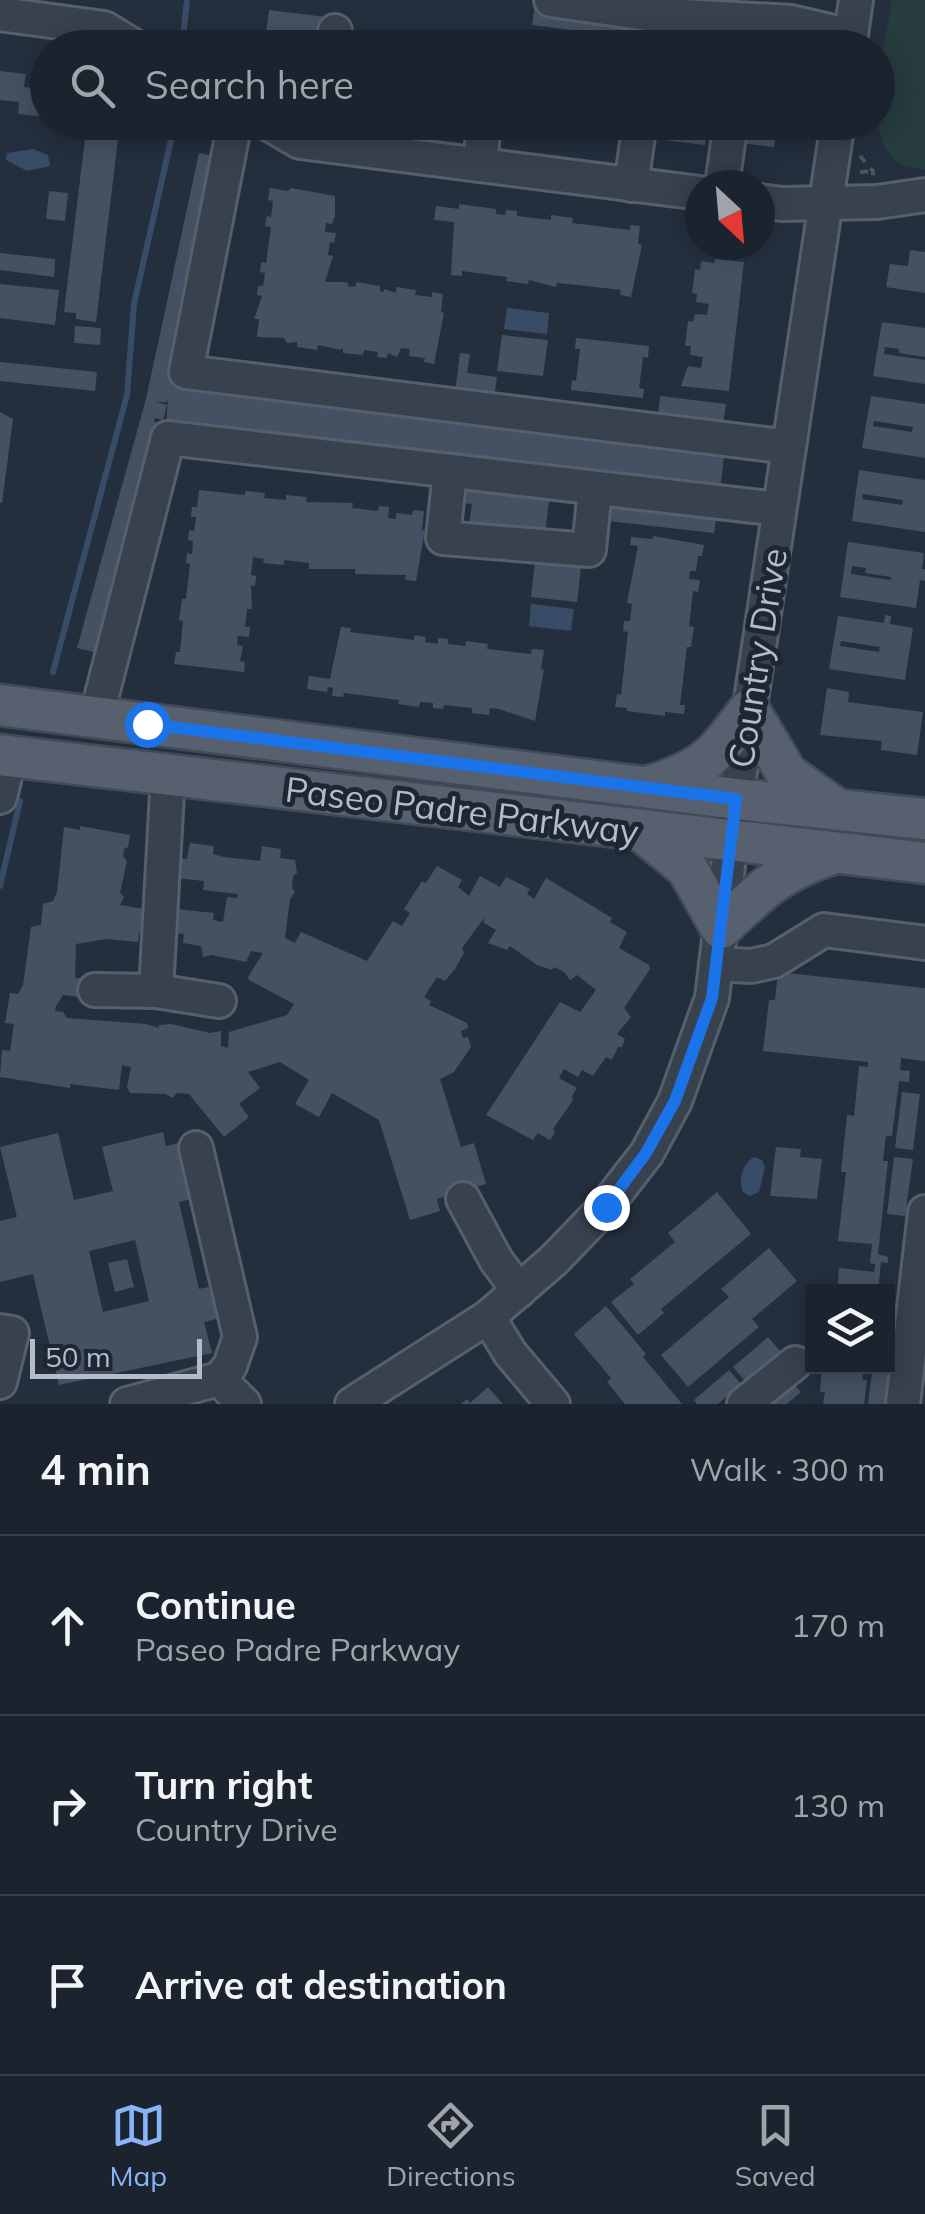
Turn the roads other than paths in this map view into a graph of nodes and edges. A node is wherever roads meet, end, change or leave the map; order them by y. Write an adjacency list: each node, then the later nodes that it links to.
1 (551, 0): 5 (street)
2 (856, 0): 6 (street)
3 (0, 14): 4 (street)
4 (107, 30)
5 (815, 30)
6 (852, 30)
7 (231, 140): 20 (street)
8 (355, 140): 13 (street)
9 (482, 140): 13 (street)
10 (637, 140): 15 (street)
11 (728, 140): 14 (street)
12 (835, 140): 18 (street, Country Drive)
13 (480, 165): 15 (street)
14 (724, 170)
15 (631, 184): 16 (street)
16 (685, 191)
17 (925, 194): 18 (street)
18 (826, 201): 19 (street); 20 (street, Country Drive)
19 (775, 203)
20 (789, 447): 23 (street, Country Drive)
21 (450, 471): 22 (street); 22 (street); 26 (street)
22 (596, 488): 23 (street)
23 (779, 509): 25 (street, Country Drive)
24 (0, 705): 26 (main road, Paseo Padre Parkway)
25 (749, 710): 29 (main road); 31 (street, Country Drive); 32 (main road)
26 (96, 718): 29 (main road, Paseo Padre Parkway)
27 (5, 756): 28 (main road, Paseo Padre Parkway); 30 (street)
28 (168, 775): 34 (main road, Paseo Padre Parkway); 41 (street)
29 (646, 788): 31 (main road, Paseo Padre Parkway)
30 (0, 796)
31 (736, 799): 32 (main road, Paseo Padre Parkway); 35 (street, Country Drive)
32 (838, 810): 33 (main road, Paseo Padre Parkway)
33 (925, 819)
34 (641, 831): 35 (main road, Paseo Padre Parkway); 39 (main road)
35 (730, 842): 36 (main road, Paseo Padre Parkway); 39 (street, Country Drive)
36 (836, 853): 37 (main road, Paseo Padre Parkway); 39 (main road)
37 (925, 862)
38 (925, 943): 39 (street)
39 (718, 946): 46 (street, Country Drive)
40 (95, 990): 41 (street)
41 (156, 991): 42 (street)
42 (219, 1002)
43 (196, 1148): 50 (street)
44 (463, 1198): 46 (street)
45 (925, 1212): 57 (street)
46 (518, 1291): 47 (street, Country Drive)
47 (488, 1317): 54 (street, Country Drive); 55 (street)
48 (0, 1331): 51 (street)
49 (795, 1362): 56 (street)
50 (219, 1378): 52 (street); 53 (street)
51 (0, 1382)
52 (127, 1404)
53 (244, 1404)
54 (352, 1404)
55 (553, 1404)
56 (744, 1404)
57 (903, 1404)

